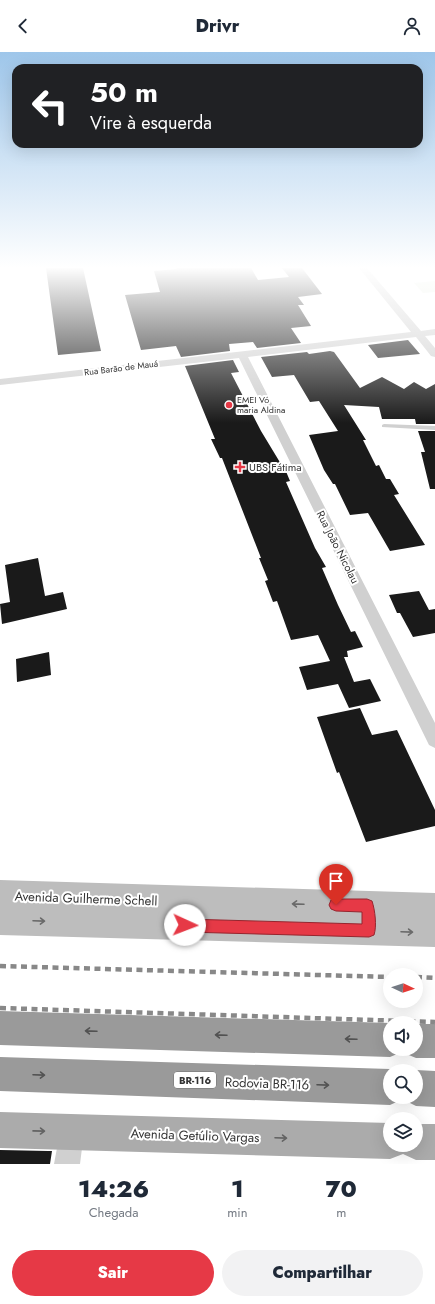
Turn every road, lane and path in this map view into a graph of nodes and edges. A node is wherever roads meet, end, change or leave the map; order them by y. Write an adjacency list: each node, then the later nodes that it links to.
1 (406, 320): 3 (street)
2 (435, 332): 3 (street, Rua Barão de Mauá)
3 (418, 334): 4 (street, Rua Barão de Mauá); 5 (street)
4 (242, 354): 6 (street, Rua Barão de Mauá); 9 (street, Rua João Nicolau)
5 (435, 354)
6 (0, 382)
7 (384, 426): 8 (lane)
8 (435, 428)
9 (435, 740)
10 (0, 895): 12 (main road, Avenida Guilherme Schell, one-way to 10)
11 (435, 908): 12 (main road, Avenida Guilherme Schell)
12 (368, 918): 13 (main road, Avenida Guilherme Schell, one-way to 12); 14 (main road, Avenida Guilherme Schell, one-way to 14)
13 (0, 920)
14 (435, 932)
15 (0, 1028): 16 (highway, one-way to 15)
16 (383, 1040)
17 (423, 1041): 18 (highway)
18 (435, 1042)
19 (0, 1074): 20 (highway, Rodovia BR-116 / BR-116, one-way to 20)
20 (383, 1087)
21 (423, 1088): 22 (highway)
22 (435, 1089)
23 (0, 1130): 27 (main road, Avenida Getúlio Vargas, one-way to 27)
24 (383, 1141): 27 (main road, Avenida Getúlio Vargas, one-way to 24)
25 (423, 1142): 26 (main road)
26 (435, 1142)
27 (70, 1148)

